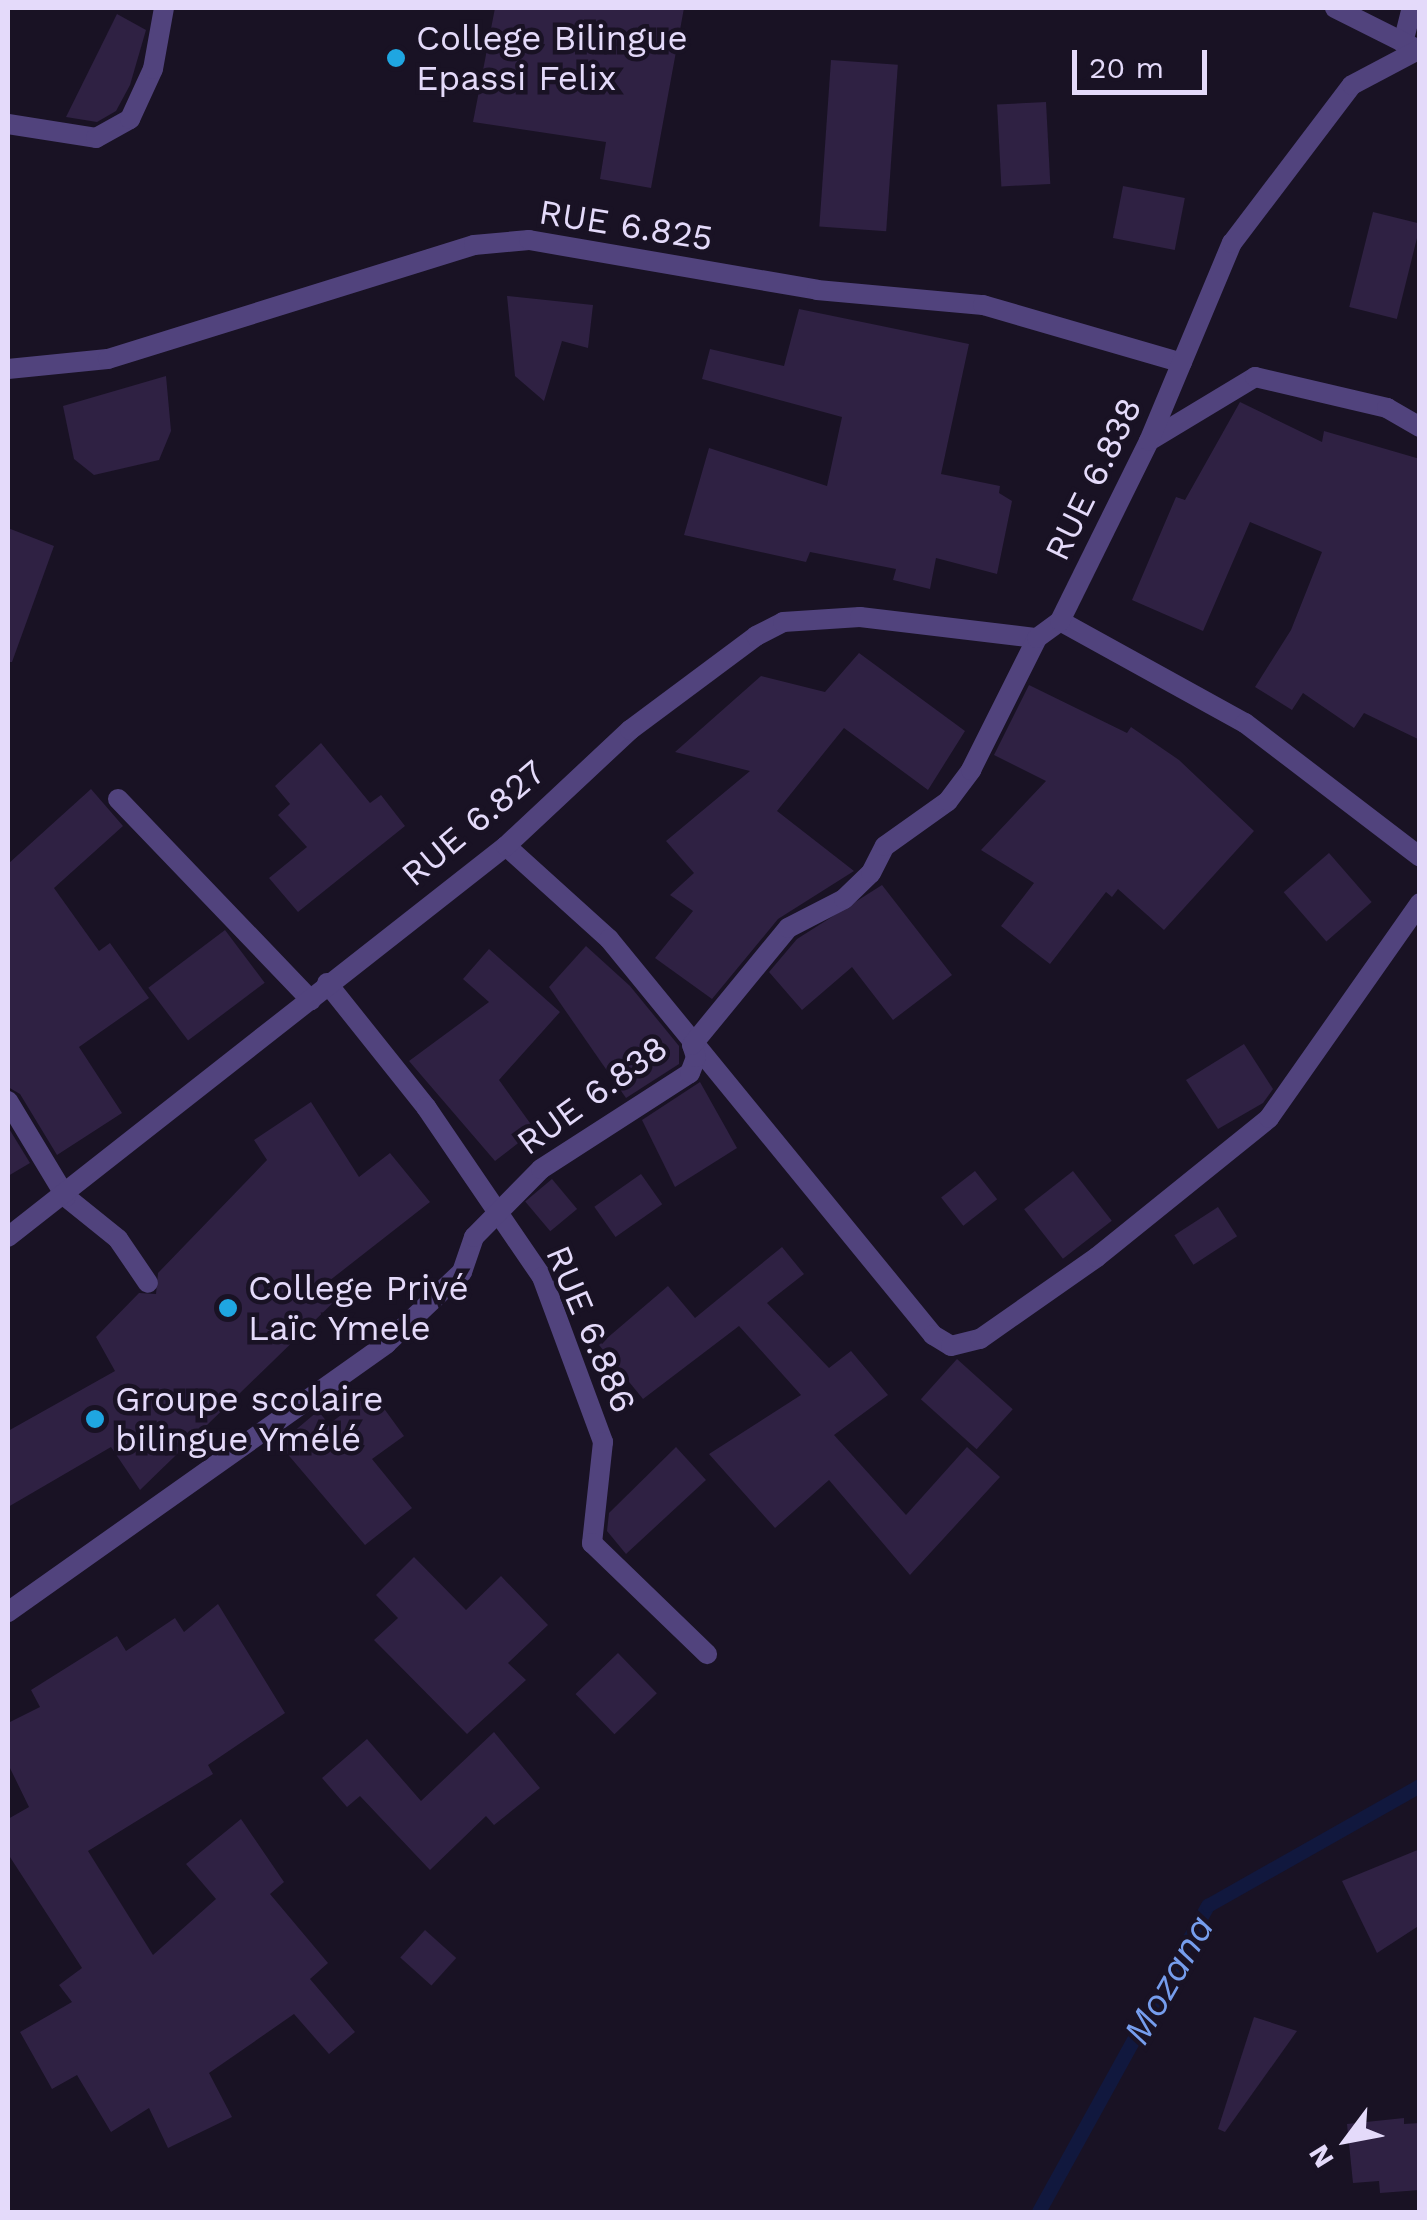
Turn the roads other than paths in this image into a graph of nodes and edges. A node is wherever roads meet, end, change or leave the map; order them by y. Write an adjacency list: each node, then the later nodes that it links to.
1 (164, 8): 5 (street)
2 (1335, 8): 4 (street)
3 (1412, 8): 4 (street)
4 (1413, 47): 6 (street, RUE 6.838)
5 (8, 124)
6 (1182, 364): 7 (street, RUE 6.825); 9 (street, RUE 6.838)
7 (8, 369)
8 (1420, 427): 9 (street)
9 (1150, 441): 10 (street, RUE 6.838)
10 (1060, 621): 11 (street, RUE 6.838); 14 (street)
11 (1038, 638): 13 (street, RUE 6.827); 18 (street, RUE 6.838)
12 (118, 799): 17 (street)
13 (506, 846): 16 (street, RUE 6.827); 18 (street)
14 (1420, 856)
15 (1420, 904): 18 (street)
16 (327, 983): 17 (street, RUE 6.827); 21 (street, RUE 6.886)
17 (310, 1000): 20 (street, RUE 6.827)
18 (692, 1045): 21 (street, RUE 6.838)
19 (8, 1101): 20 (street)
20 (66, 1196): 22 (street, RUE 6.827); 23 (street)
21 (497, 1209): 24 (street, RUE 6.838); 25 (street, RUE 6.886)
22 (8, 1237)
23 (148, 1283)
24 (8, 1612)
25 (707, 1654)

